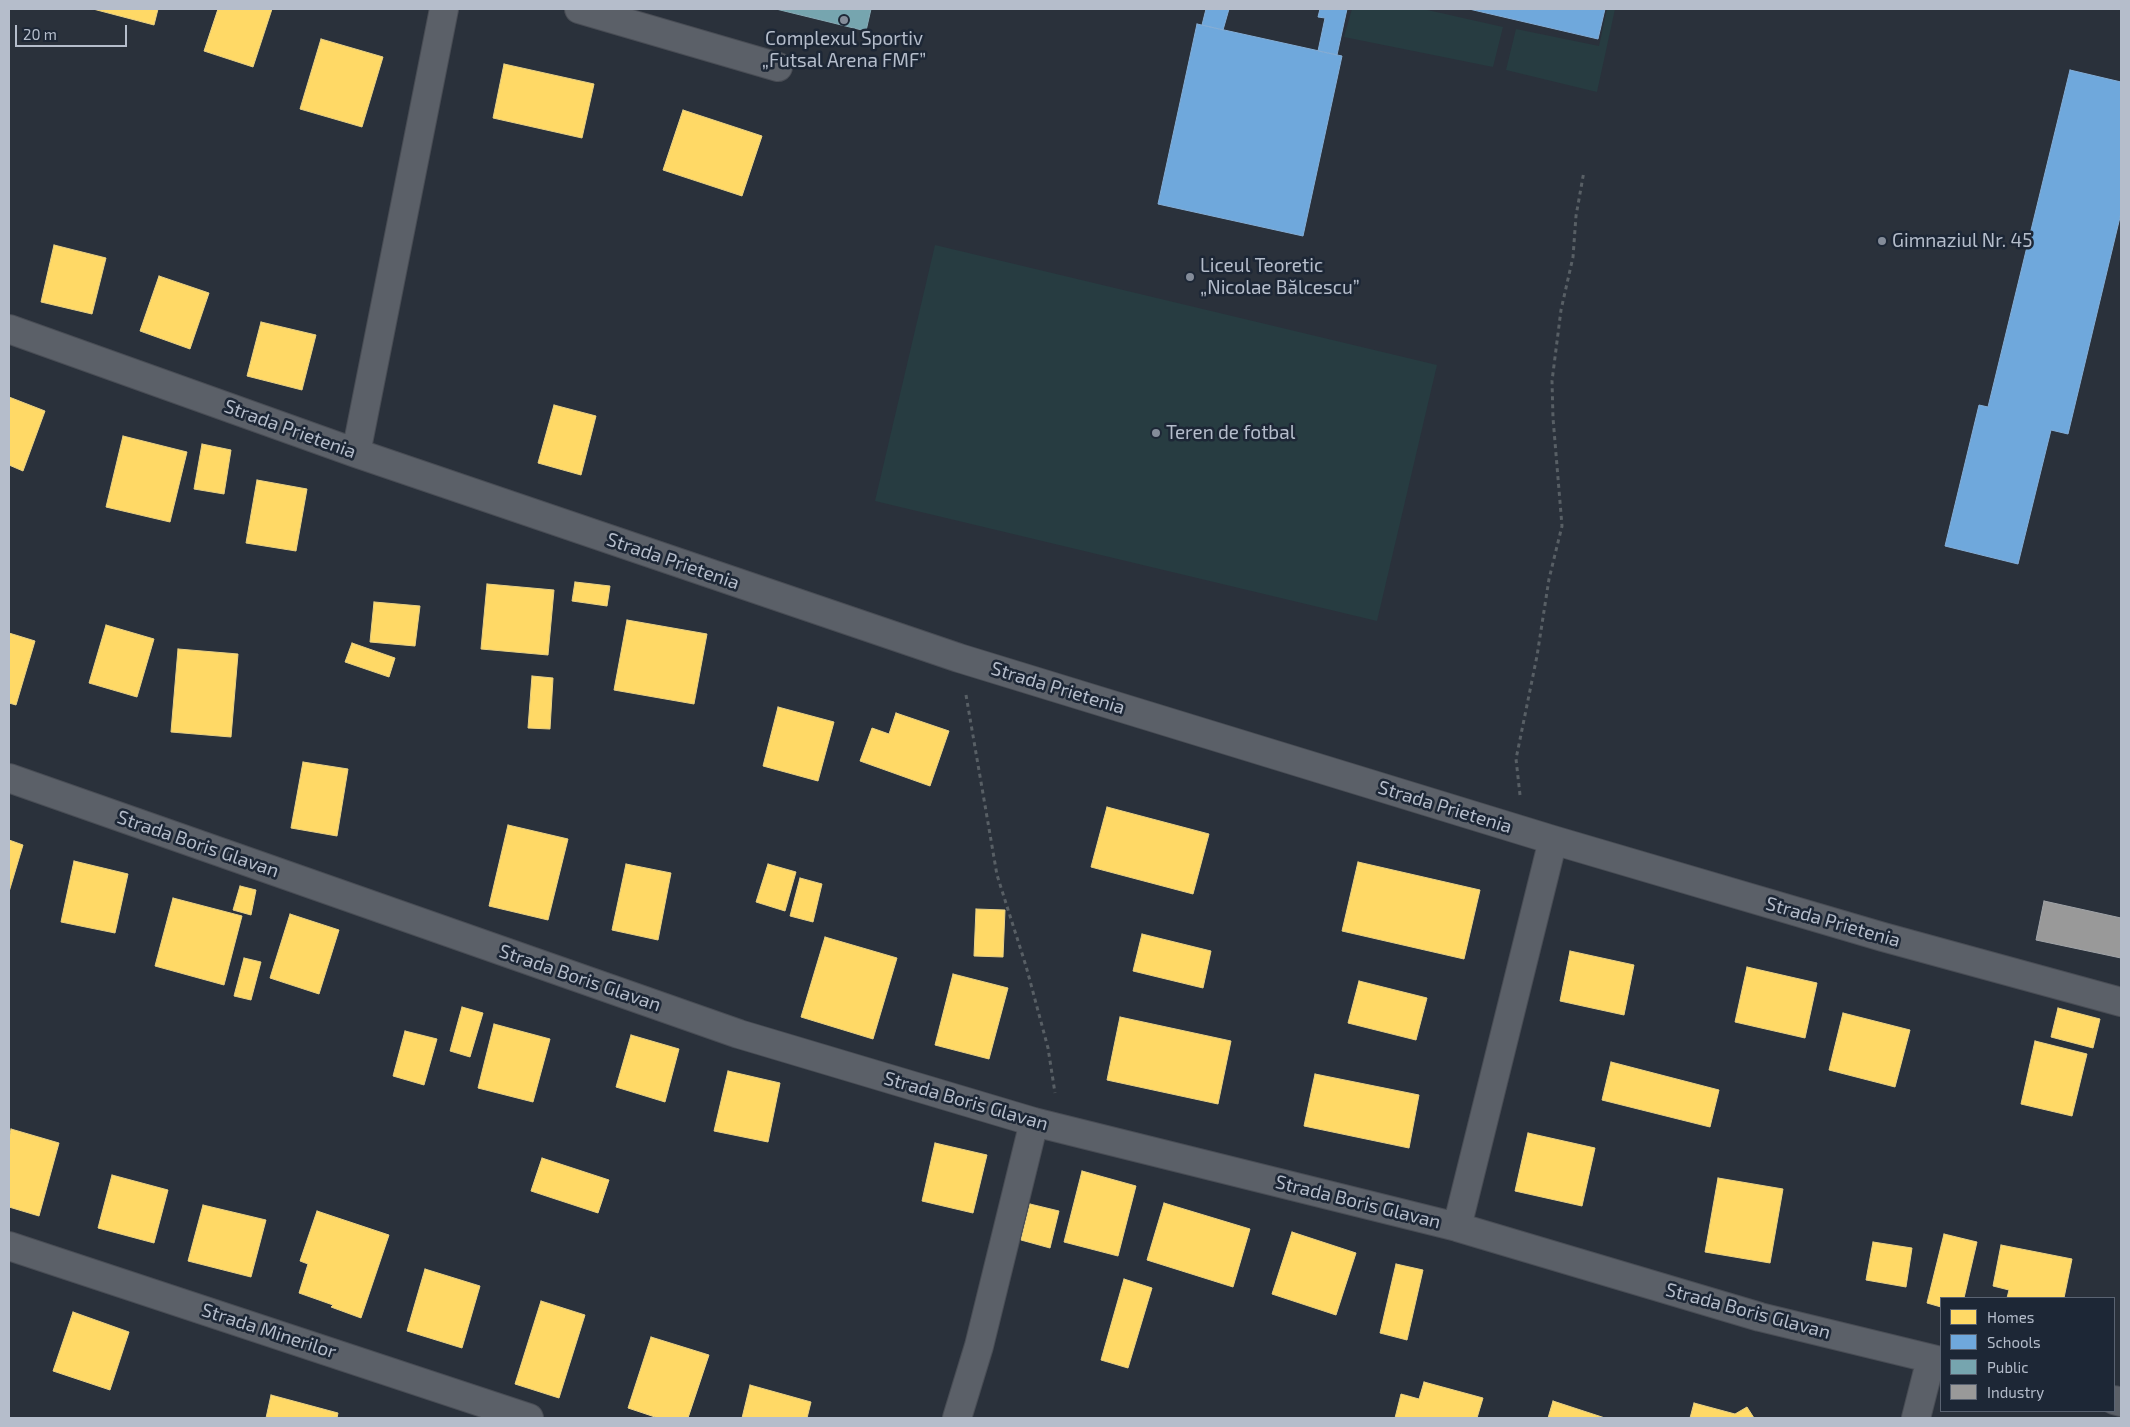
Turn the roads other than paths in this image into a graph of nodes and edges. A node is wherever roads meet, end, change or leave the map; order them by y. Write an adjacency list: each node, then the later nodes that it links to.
1 (444, 9): 5 (street)
2 (579, 9): 3 (street)
3 (778, 67)
4 (9, 329): 5 (street, Strada Prietenia)
5 (356, 453): 7 (street, Strada Prietenia)
6 (9, 778): 9 (street, Strada Boris Glavan)
7 (1553, 840): 8 (street, Strada Prietenia); 10 (street)
8 (2121, 1002)
9 (1034, 1122): 10 (street, Strada Boris Glavan); 14 (street)
10 (1457, 1227): 12 (street, Strada Boris Glavan)
11 (9, 1246): 13 (street, Strada Minerilor)
12 (1936, 1360): 15 (street)
13 (529, 1418)
14 (957, 1418)
15 (1916, 1418)

